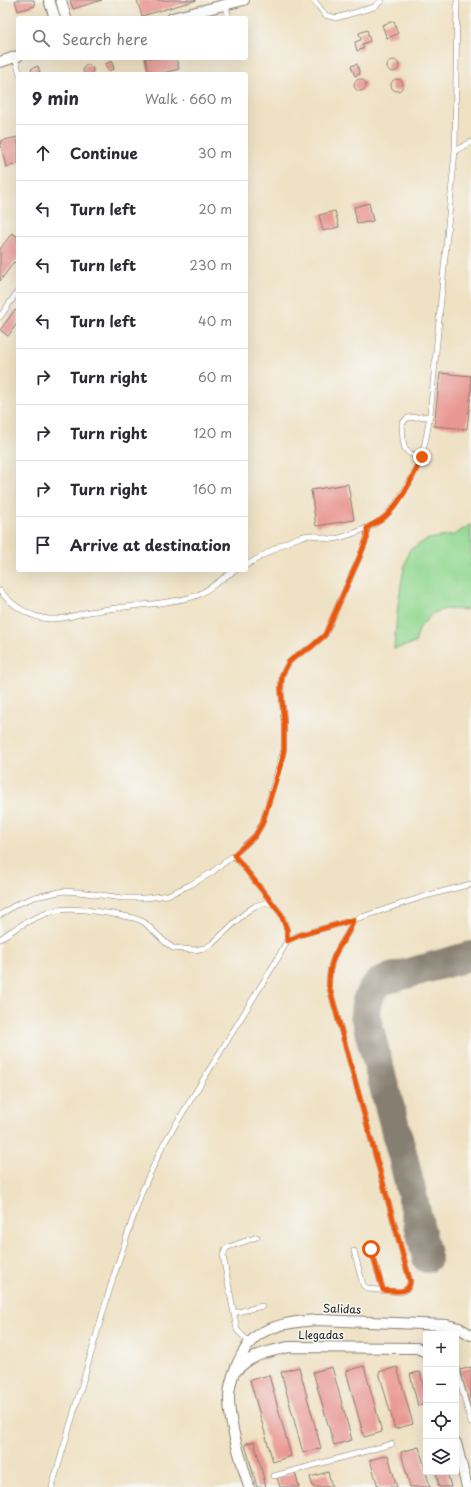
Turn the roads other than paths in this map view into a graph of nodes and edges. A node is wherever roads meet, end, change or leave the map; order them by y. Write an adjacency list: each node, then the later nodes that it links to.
1 (50, 0): 8 (street)
2 (61, 0): 9 (street)
3 (244, 0): 7 (street)
4 (314, 0): 5 (lane)
5 (382, 0)
6 (457, 0): 17 (lane)
7 (224, 3): 10 (street); 11 (lane)
8 (54, 16)
9 (65, 16)
10 (182, 16)
11 (228, 16)
12 (16, 57): 14 (street)
13 (17, 60): 15 (lane)
14 (0, 62)
15 (20, 72)
16 (471, 142): 17 (lane)
17 (455, 151): 20 (lane)
18 (16, 294): 19 (lane)
19 (0, 317)
20 (430, 416): 21 (lane); 21 (lane)
21 (422, 457): 22 (lane)
22 (367, 528): 23 (lane); 26 (lane)
23 (248, 564)
24 (232, 572): 25 (lane)
25 (0, 591)
26 (234, 855): 28 (lane); 29 (lane)
27 (471, 884): 30 (lane)
28 (271, 901): 31 (lane); 32 (lane)
29 (0, 915)
30 (353, 920): 32 (lane); 36 (lane)
31 (0, 939)
32 (287, 941): 48 (lane)
33 (257, 1237): 38 (lane)
34 (371, 1249): 36 (lane)
35 (354, 1251): 36 (lane)
36 (383, 1290)
37 (262, 1306): 38 (lane)
38 (234, 1313): 40 (lane)
39 (471, 1335): 40 (street, Salidas)
40 (250, 1343): 42 (street, Salidas)
41 (423, 1350): 42 (street, Llegadas)
42 (234, 1374): 49 (street, Salidas)
43 (459, 1378): 44 (lane)
44 (471, 1423)
45 (392, 1444): 47 (lane)
46 (459, 1455): 50 (street)
47 (274, 1476)
48 (52, 1487)
49 (249, 1487)
50 (467, 1487)

